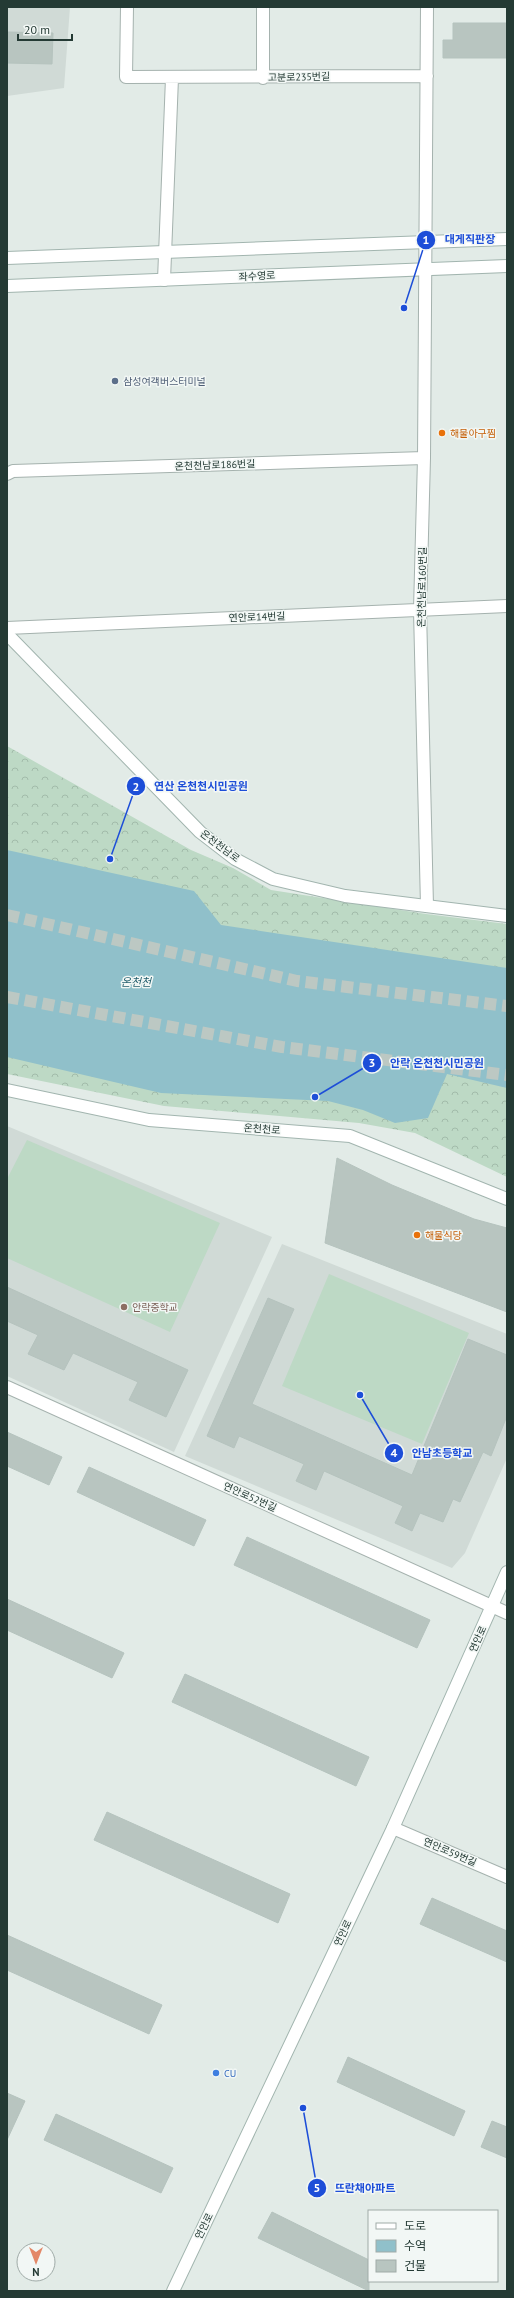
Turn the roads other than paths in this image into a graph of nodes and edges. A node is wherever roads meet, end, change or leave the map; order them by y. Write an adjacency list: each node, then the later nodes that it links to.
1 (127, 7): 5 (street, 고분로235번길)
2 (263, 7): 6 (street)
3 (427, 7): 4 (street)
4 (427, 76): 6 (street, 고분로235번길); 8 (street)
5 (172, 78): 6 (street, 고분로235번길); 9 (street)
6 (263, 78)
7 (507, 239): 8 (street)
8 (425, 242): 9 (street); 12 (street)
9 (165, 251): 10 (street); 13 (street)
10 (7, 258)
11 (507, 266): 12 (street, 좌수영로)
12 (425, 268): 13 (street, 좌수영로); 15 (street, 온천천남로160번길)
13 (164, 280): 14 (street, 좌수영로)
14 (7, 286)
15 (424, 458): 16 (street, 온천천남로186번길); 18 (street, 온천천남로160번길)
16 (7, 474)
17 (507, 606): 18 (street, 연안로14번길)
18 (420, 610): 19 (street, 연안로14번길); 21 (street, 온천천남로160번길)
19 (7, 628)
20 (7, 634): 21 (street, 온천천남로)
21 (427, 906): 22 (street, 온천천남로)
22 (507, 916)
23 (7, 1090): 24 (street, 온천천로)
24 (507, 1199)
25 (7, 1387): 27 (street, 연안로52번길)
26 (507, 1572): 27 (street, 연안로)
27 (492, 1607): 28 (street, 연안로52번길); 29 (street, 연안로)
28 (507, 1613)
29 (393, 1828): 30 (street, 연안로59번길); 31 (street, 연안로)
30 (507, 1877)
31 (173, 2291)

